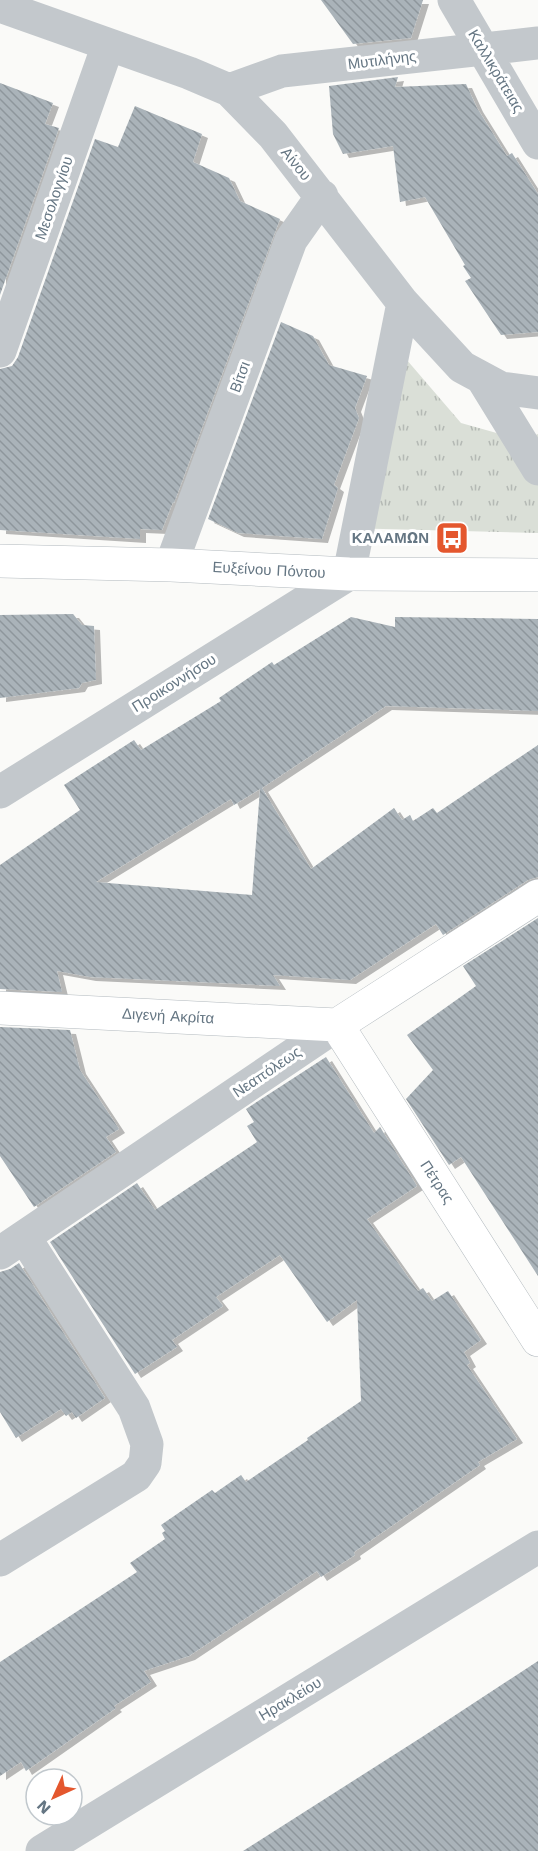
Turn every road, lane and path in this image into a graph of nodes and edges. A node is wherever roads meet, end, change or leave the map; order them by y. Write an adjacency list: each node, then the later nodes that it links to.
1 (454, 0): 5 (street, Καλλικράτειας)
2 (0, 6): 4 (street, Αίνου)
3 (538, 43): 5 (street, Μυτιλήνης)
4 (108, 45): 6 (street, Αίνου); 10 (street, Μεσολογγίου)
5 (483, 48): 6 (street, Μυτιλήνης); 7 (street, Καλλικράτειας)
6 (229, 90): 8 (street, Αίνου)
7 (538, 142)
8 (322, 196): 9 (street, Αίνου); 15 (street, Βίτσι)
9 (403, 303): 11 (street, Αίνου); 16 (street)
10 (0, 351)
11 (482, 378): 12 (street, Αίνου); 13 (street)
12 (538, 393)
13 (538, 469)
14 (0, 561): 15 (street, Ευξείνου Πόντου)
15 (171, 565): 16 (street, Ευξείνου Πόντου)
16 (349, 574): 17 (street, Ευξείνου Πόντου); 18 (street, Προικοννήσου)
17 (538, 575)
18 (0, 792)
19 (538, 896): 21 (street, Νεαπόλεως)
20 (0, 1008): 21 (street, Διγενή Ακρίτα)
21 (337, 1024): 22 (street, Νεαπόλεως); 23 (street, Πέτρας)
22 (12, 1245): 25 (street)
23 (538, 1340)
24 (538, 1547): 26 (street, Ηρακλείου)
25 (0, 1560)
26 (42, 1851)

